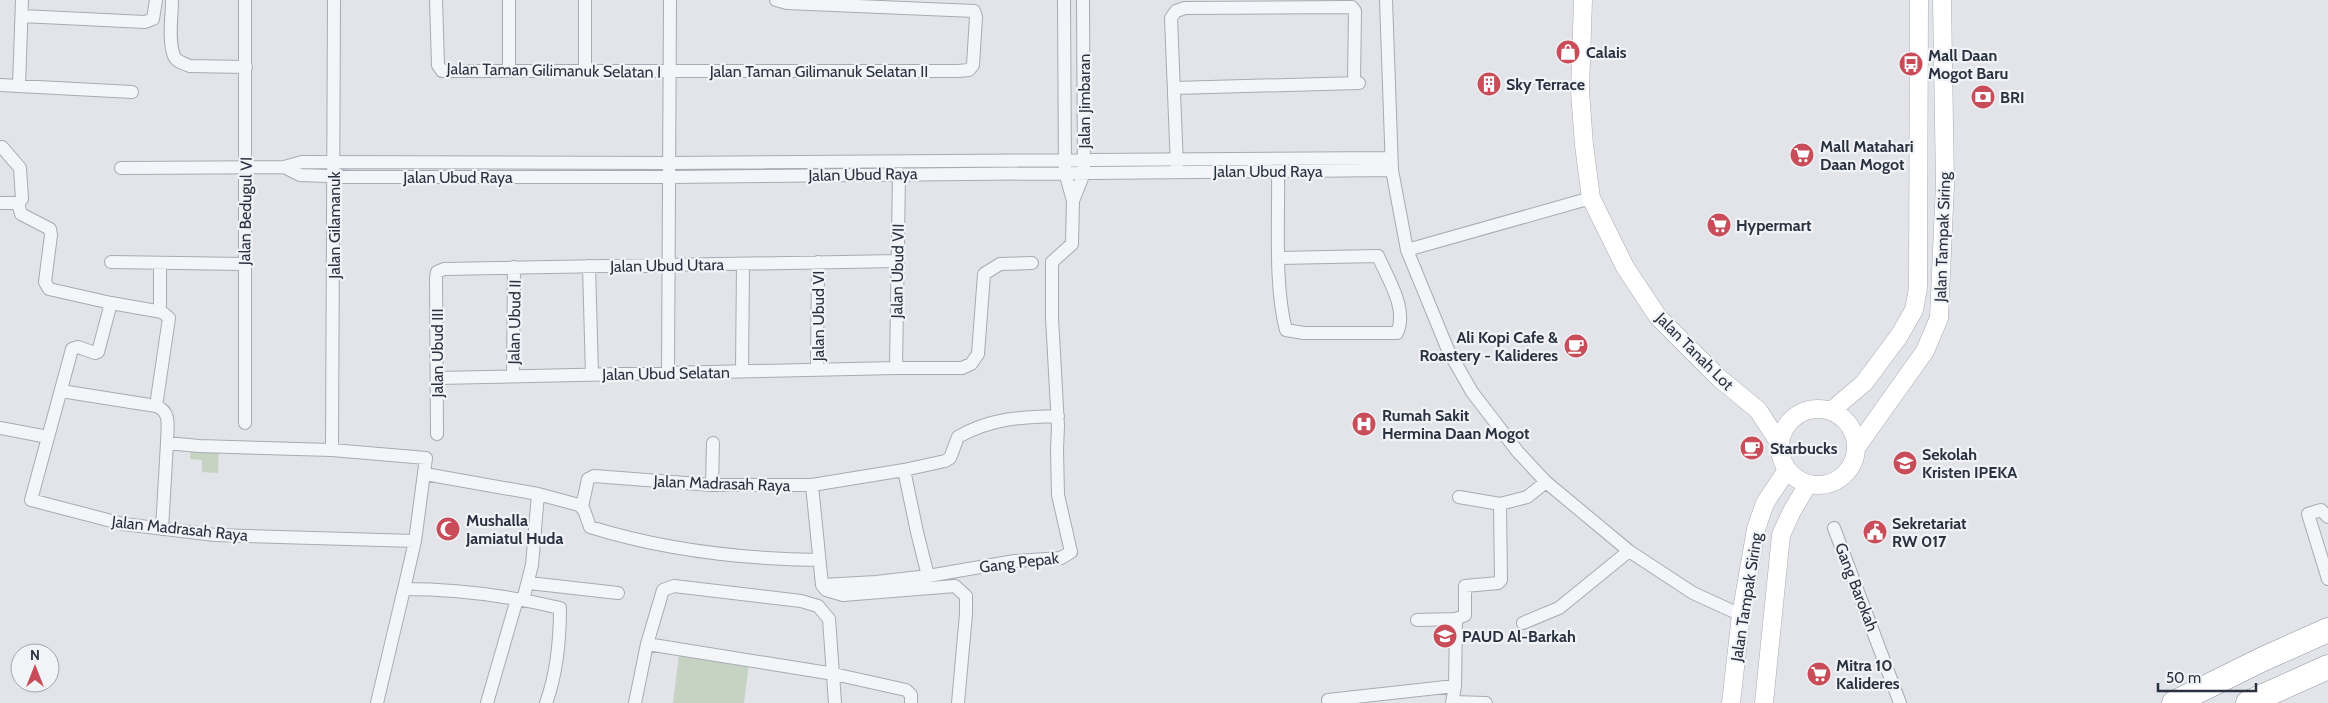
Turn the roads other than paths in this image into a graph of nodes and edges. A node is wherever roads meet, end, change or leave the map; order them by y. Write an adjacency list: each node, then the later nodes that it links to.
1 (22, 0): 17 (street)
2 (156, 0): 17 (street)
3 (172, 0): 18 (street)
4 (245, 0): 18 (street, Jalan Bedugul VI)
5 (334, 0): 27 (street, Jalan Gilamanuk)
6 (436, 0): 19 (street, Jalan Taman Gilimanuk Selatan I)
7 (509, 0): 19 (street)
8 (585, 0): 20 (street)
9 (670, 0): 21 (street)
10 (776, 0): 21 (street, Jalan Taman Gilimanuk Selatan II)
11 (1064, 0): 32 (street, Jalan Jimbaran)
12 (1083, 0): 33 (street, Jalan Jimbaran)
13 (1386, 0): 29 (street)
14 (1584, 0): 41 (main road, Jalan Tanah Lot)
15 (1919, 0): 71 (main road, Jalan Tampak Siring)
16 (1942, 0): 81 (main road, Jalan Tampak Siring)
17 (22, 16): 23 (street)
18 (246, 67): 36 (street, Jalan Bedugul VI)
19 (508, 70): 20 (street, Jalan Taman Gilimanuk Selatan I)
20 (585, 71): 21 (street, Jalan Taman Gilimanuk Selatan I)
21 (670, 71): 28 (street)
22 (0, 85): 23 (street)
23 (19, 86): 25 (street)
24 (1174, 88): 24 (street); 30 (street)
25 (132, 92)
26 (0, 147): 44 (street)
27 (334, 162): 28 (street, Jalan Ubud Raya); 34 (street, Jalan Ubud Raya); 39 (street, Jalan Gilamanuk)
28 (669, 164): 31 (street, Jalan Ubud Raya); 40 (street)
29 (1391, 164): 30 (street, Jalan Ubud Raya); 37 (street, Jalan Ubud Raya); 45 (street)
30 (1177, 165): 33 (street, Jalan Ubud Raya); 37 (street, Jalan Ubud Raya)
31 (1045, 166): 32 (street, Jalan Ubud Raya); 38 (street, Jalan Ubud Raya)
32 (1065, 166): 33 (street, Jalan Ubud Raya); 42 (street, Jalan Jimbaran)
33 (1084, 166): 42 (street, Jalan Jimbaran)
34 (284, 167): 36 (street); 39 (street, Jalan Ubud Raya)
35 (121, 168): 36 (street)
36 (246, 168): 52 (street, Jalan Bedugul VI)
37 (1278, 171): 46 (street)
38 (899, 174): 40 (street, Jalan Ubud Raya); 47 (street, Jalan Ubud VII)
39 (334, 176): 40 (street, Jalan Ubud Raya); 82 (street, Jalan Gilamanuk)
40 (669, 177): 54 (street)
41 (1591, 198): 45 (street); 70 (main road, Jalan Tanah Lot)
42 (1073, 200): 60 (street, Jalan Jimbaran)
43 (0, 203): 44 (street)
44 (18, 203): 58 (street)
45 (1407, 250): 86 (street)
46 (1279, 258): 46 (street)
47 (897, 261): 49 (street, Jalan Ubud Utara); 61 (street, Jalan Ubud VII)
48 (111, 262): 50 (street)
49 (818, 262): 53 (street, Jalan Ubud Utara); 62 (street, Jalan Ubud VI)
50 (160, 263): 52 (street); 59 (street)
51 (1032, 263): 61 (street, Jalan Ubud Selatan)
52 (244, 264): 74 (street, Jalan Bedugul VI)
53 (743, 264): 54 (street, Jalan Ubud Utara); 63 (street)
54 (668, 265): 55 (street, Jalan Ubud Utara); 64 (street)
55 (589, 266): 56 (street, Jalan Ubud Utara); 65 (street)
56 (514, 267): 57 (street, Jalan Ubud Utara); 66 (street, Jalan Ubud II)
57 (437, 272): 67 (street, Jalan Ubud III)
58 (111, 303): 68 (street); 69 (street)
59 (160, 305)
60 (1052, 318): 72 (street, Gang Pepak)
61 (896, 368): 62 (street, Jalan Ubud Selatan)
62 (818, 369): 63 (street, Jalan Ubud Selatan)
63 (742, 371): 64 (street, Jalan Ubud Selatan)
64 (668, 373): 65 (street, Jalan Ubud Selatan)
65 (592, 375): 66 (street, Jalan Ubud Selatan)
66 (513, 376): 67 (street, Jalan Ubud Selatan)
67 (437, 378): 76 (street, Jalan Ubud III)
68 (61, 391): 69 (street); 77 (street)
69 (156, 406): 78 (street)
70 (1758, 410): 73 (main road, Jalan Tanah Lot); 80 (main road, Jalan Tanah Lot)
71 (1832, 411): 73 (main road); 81 (main road)
72 (1058, 416): 83 (street); 100 (street, Gang Pepak)
73 (1791, 419): 80 (main road)
74 (245, 423)
75 (0, 428): 77 (street)
76 (437, 434)
77 (48, 437): 96 (street, Jalan Madrasah Raya)
78 (166, 443): 82 (street); 96 (street)
79 (713, 443): 88 (street)
80 (1780, 444): 84 (main road)
81 (1856, 448): 87 (main road)
82 (332, 450): 85 (street)
83 (904, 470): 89 (street); 100 (street)
84 (1787, 470): 87 (main road); 107 (main road, Jalan Tampak Siring)
85 (425, 474): 90 (street); 97 (street)
86 (1546, 482): 92 (street); 98 (street)
87 (1808, 484): 127 (main road, Jalan Tampak Siring)
88 (712, 485): 89 (street, Jalan Madrasah Raya); 93 (street, Jalan Madrasah Raya)
89 (812, 485): 99 (street, Jalan Madrasah Raya)
90 (538, 494): 93 (street); 102 (street)
91 (1459, 497): 92 (street)
92 (1500, 504): 108 (street)
93 (582, 507): 99 (street)
94 (2328, 517): 101 (street)
95 (1834, 528): 128 (street, Gang Barokah)
96 (162, 529): 97 (street, Jalan Madrasah Raya)
97 (415, 540): 104 (street)
98 (1629, 551): 107 (street); 110 (street)
99 (819, 560): 103 (street, Jalan Madrasah Raya)
100 (928, 576): 103 (street, Gang Pepak)
101 (2328, 579)
102 (529, 583): 105 (street); 106 (street)
103 (822, 585): 124 (street)
104 (404, 589): 106 (street); 118 (street)
105 (618, 593)
106 (520, 600): 119 (street); 120 (street)
107 (1741, 615): 126 (main road, Jalan Tampak Siring)
108 (1456, 619): 109 (street); 115 (street)
109 (1417, 620)
110 (1522, 623)
111 (2326, 632): 129 (highway)
112 (647, 644): 114 (street); 114 (street); 121 (street)
113 (2328, 667): 130 (highway)
114 (834, 674): 122 (street); 123 (street)
115 (1455, 686): 116 (street); 117 (street)
116 (1328, 700)
117 (1452, 702): 125 (street)
118 (377, 703)
119 (487, 703)
120 (546, 703)
121 (635, 703)
122 (835, 703)
123 (911, 703)
124 (958, 703)
125 (1486, 703)
126 (1731, 703)
127 (1764, 703)
128 (1900, 703)
129 (2174, 703)
130 (2248, 703)

